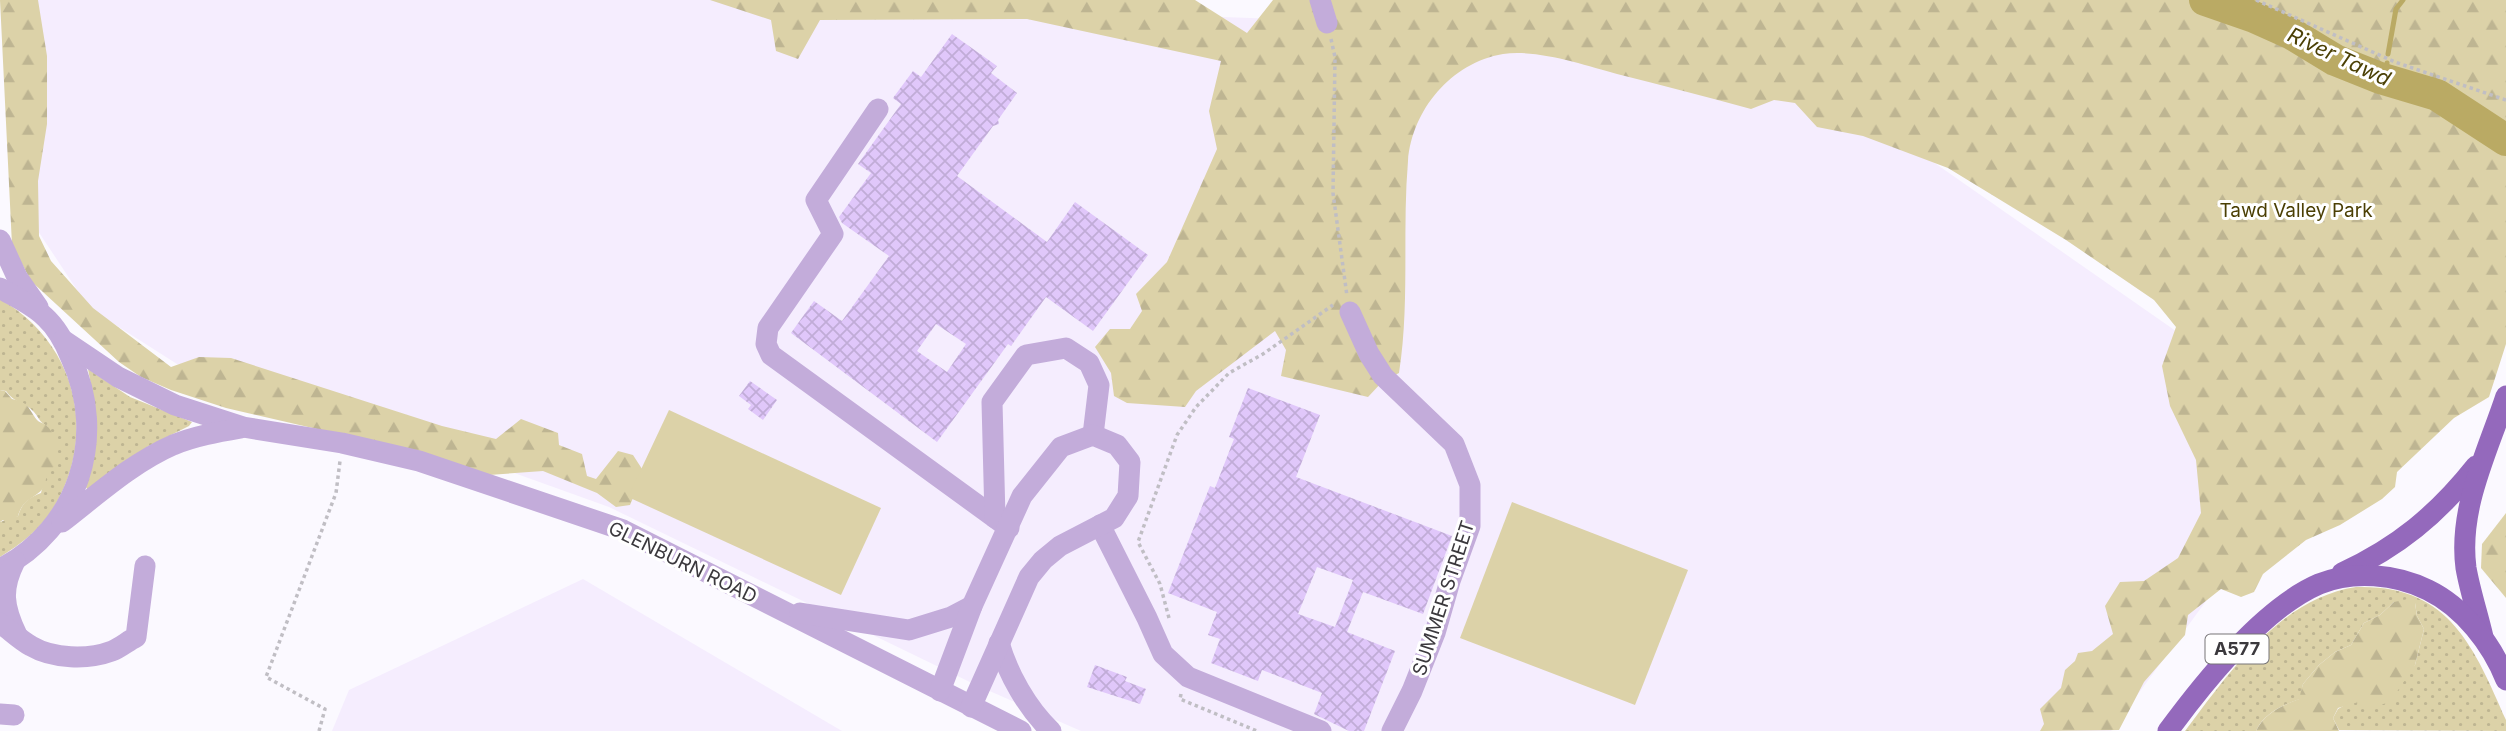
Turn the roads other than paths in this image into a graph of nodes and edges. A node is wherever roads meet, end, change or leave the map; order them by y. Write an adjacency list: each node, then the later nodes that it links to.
1 (1320, 0): 2 (street)
2 (1326, 23)
3 (878, 109): 13 (street)
4 (0, 240): 7 (street)
5 (0, 288): 7 (street)
6 (1350, 312): 31 (street, SUMMER STREET)
7 (46, 317): 8 (street)
8 (63, 340): 10 (street, GLENBURN ROAD); 15 (street)
9 (2506, 396): 12 (main road, A577)
10 (243, 427): 15 (street, GLENBURN ROAD); 20 (street, GLENBURN ROAD)
11 (1093, 435): 13 (street); 13 (street); 14 (street)
12 (2483, 457): 18 (main road, A577); 23 (main road, A577)
13 (1002, 523): 19 (street)
14 (1100, 525): 24 (street); 30 (street)
15 (50, 531): 16 (street)
16 (8, 565): 22 (street)
17 (145, 566): 22 (street)
18 (2321, 583): 23 (main road, A577); 32 (main road, A577)
19 (972, 606): 20 (street); 26 (street)
20 (780, 610): 26 (street, GLENBURN ROAD)
21 (0, 622): 22 (street)
22 (17, 636)
23 (2484, 640): 25 (main road, A577)
24 (999, 643): 27 (street); 29 (street)
25 (2506, 680)
26 (940, 691): 27 (street, GLENBURN ROAD)
27 (971, 707): 28 (street, GLENBURN ROAD)
28 (1021, 731)
29 (1051, 731)
30 (1321, 731)
31 (1392, 731)
32 (2168, 731)

